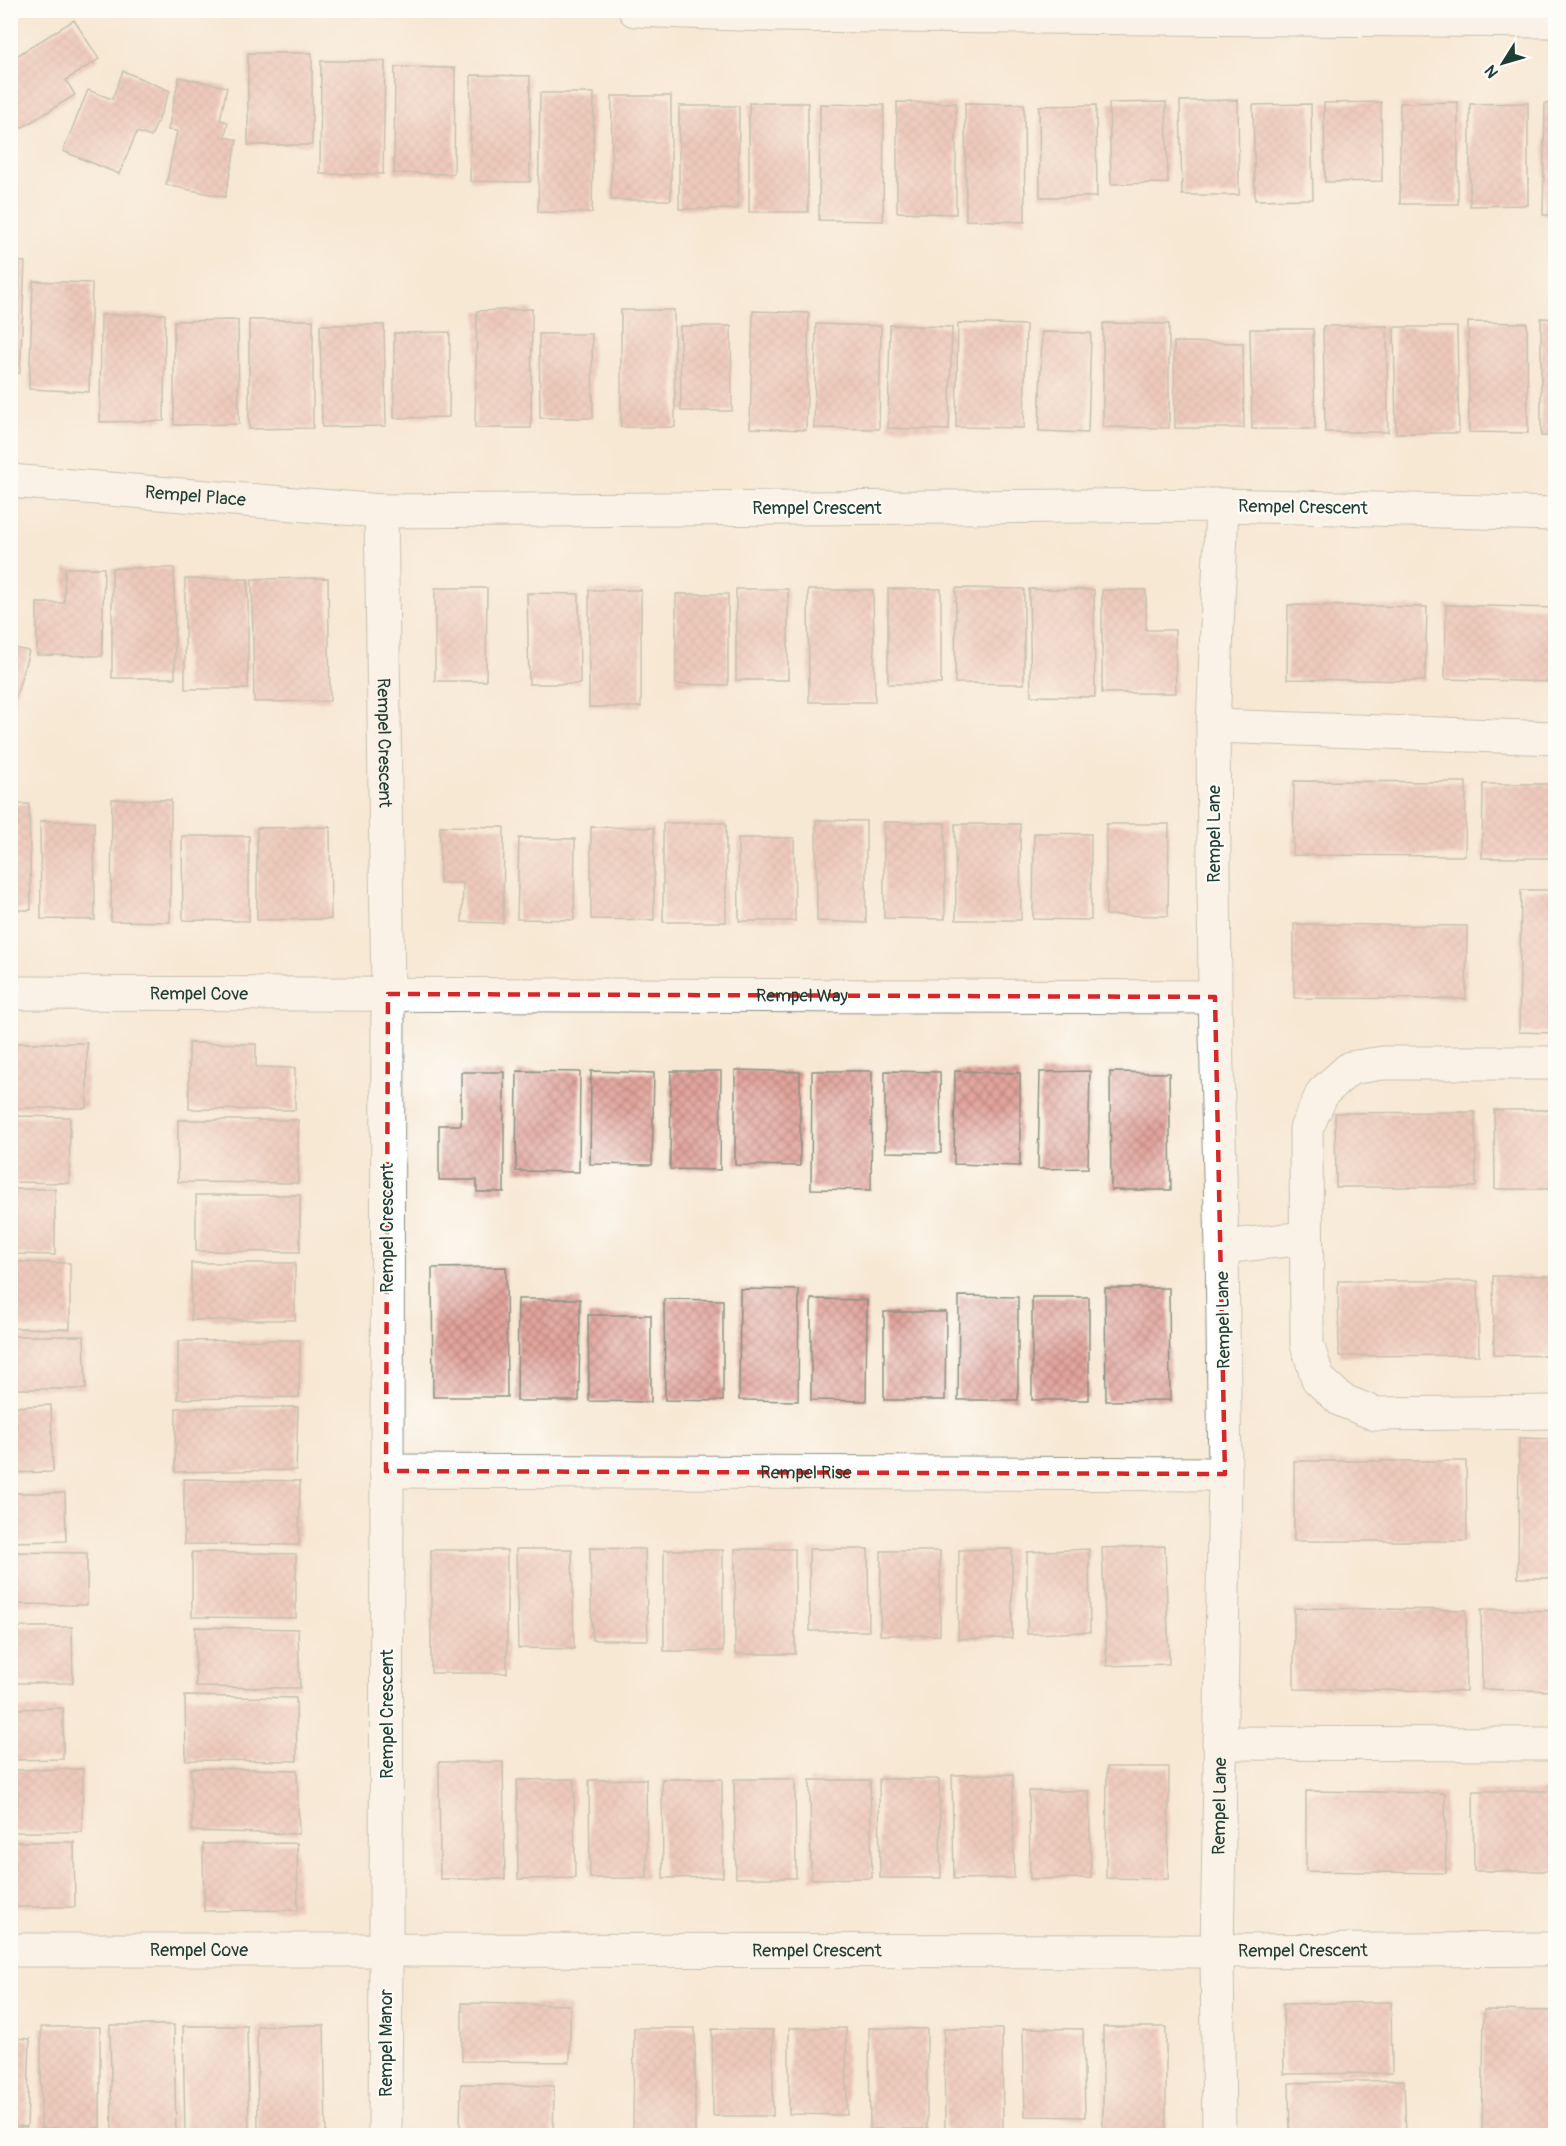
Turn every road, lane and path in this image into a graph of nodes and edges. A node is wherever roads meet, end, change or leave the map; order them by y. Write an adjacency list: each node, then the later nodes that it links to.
1 (632, 11): 2 (street)
2 (1556, 21)
3 (10, 481): 5 (street, Rempel Place)
4 (1222, 505): 5 (street, Rempel Crescent); 6 (street, Rempel Crescent); 7 (street, Rempel Lane)
5 (381, 512): 10 (street, Rempel Crescent)
6 (1556, 514)
7 (1213, 726): 8 (street); 11 (street, Rempel Lane)
8 (1556, 738)
9 (10, 993): 10 (street, Rempel Cove)
10 (388, 994): 11 (street, Rempel Way); 16 (street, Rempel Crescent)
11 (1215, 997): 14 (street, Rempel Lane)
12 (1556, 1063): 13 (street)
13 (1306, 1238): 14 (street); 15 (street)
14 (1222, 1247): 17 (street, Rempel Lane)
15 (1556, 1412)
16 (386, 1471): 17 (street, Rempel Rise); 22 (street, Rempel Crescent)
17 (1225, 1474): 18 (street, Rempel Lane)
18 (1220, 1743): 19 (street); 23 (street, Rempel Lane)
19 (1556, 1744)
20 (1556, 1949): 23 (street, Rempel Crescent)
21 (10, 1950): 22 (street, Rempel Cove)
22 (386, 1950): 23 (street, Rempel Crescent); 24 (street, Rempel Manor)
23 (1217, 1951): 25 (street, Rempel Lane)
24 (385, 2136)
25 (1219, 2136)

